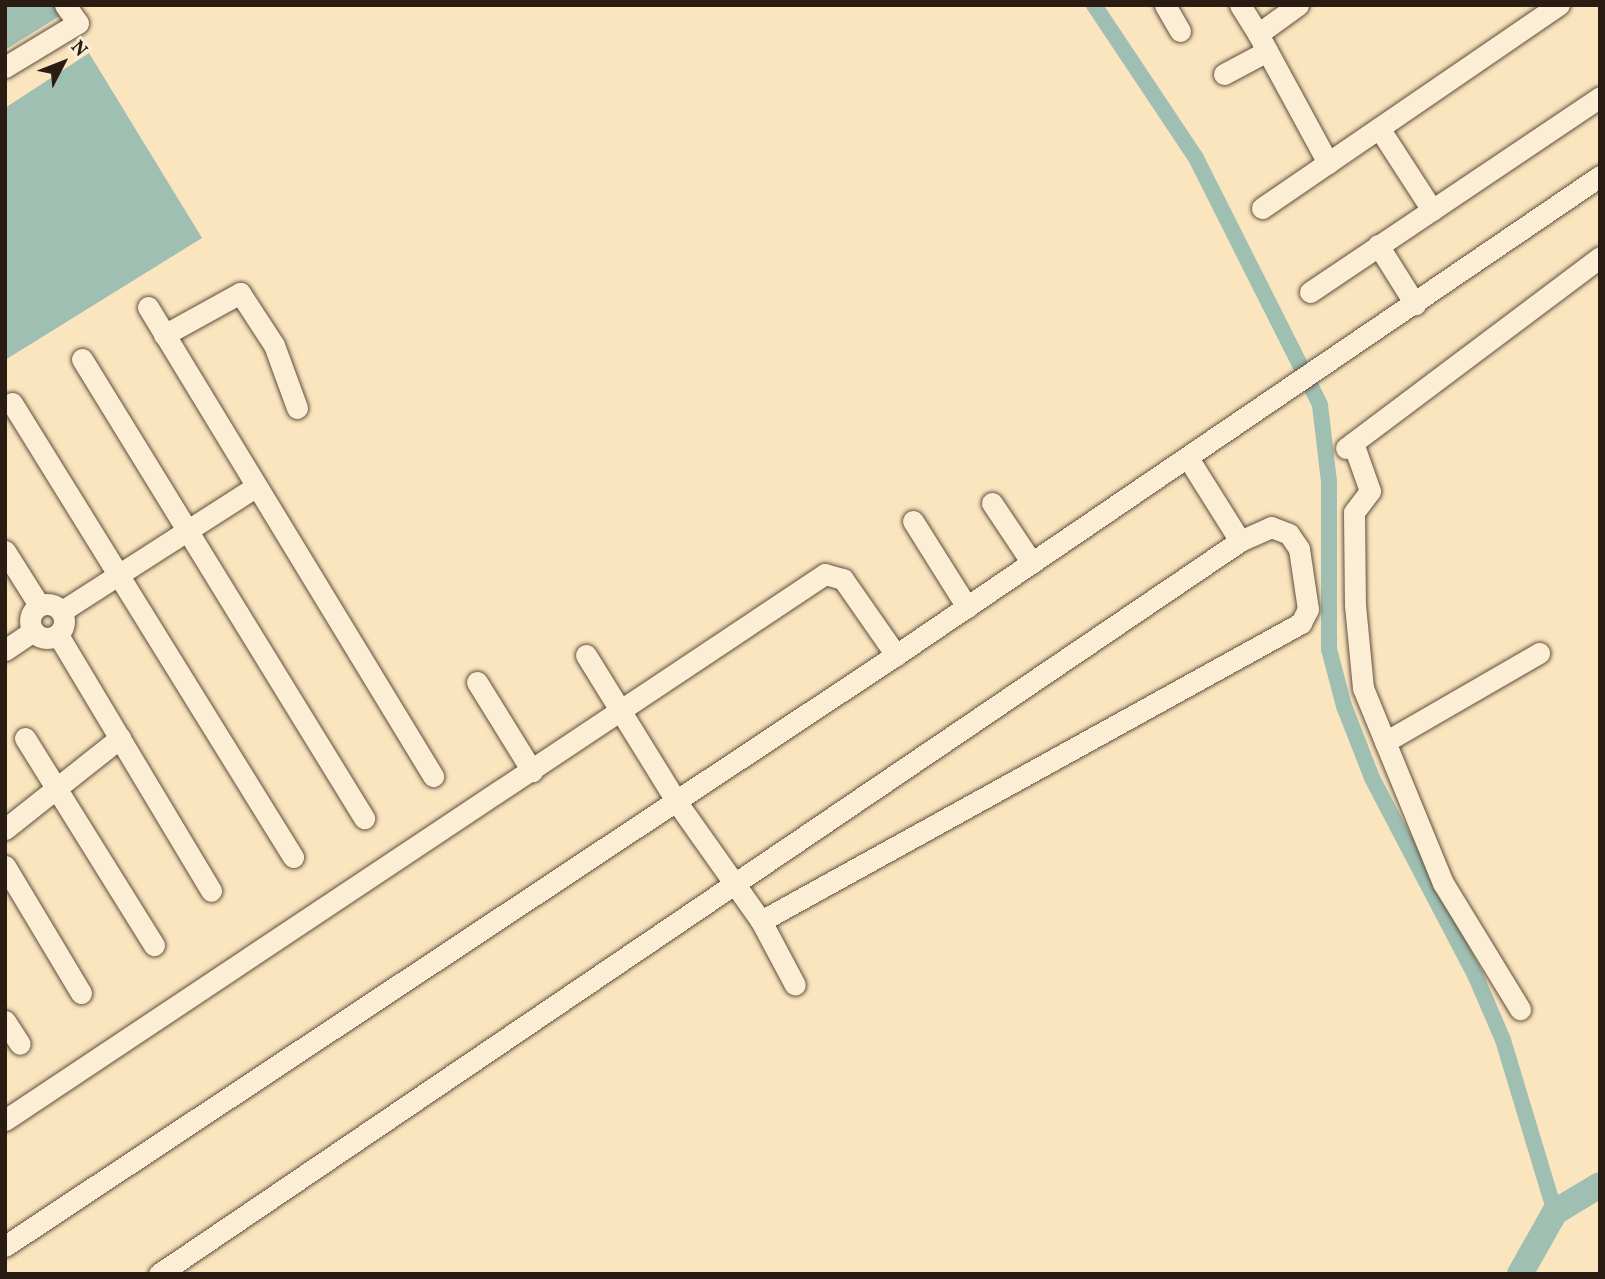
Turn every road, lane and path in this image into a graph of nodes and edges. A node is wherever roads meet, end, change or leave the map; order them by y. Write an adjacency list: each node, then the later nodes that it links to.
1 (65, 5): 8 (street)
2 (1165, 5): 6 (street)
3 (1240, 5): 7 (street)
4 (1298, 5): 7 (street)
5 (1559, 5): 11 (street)
6 (1180, 31)
7 (1262, 42): 9 (street); 12 (street)
8 (5, 67)
9 (1224, 74)
10 (1600, 97): 15 (street)
11 (1379, 128): 12 (street); 15 (street)
12 (1328, 163): 14 (street)
13 (1600, 176): 19 (street)
14 (1262, 208)
15 (1432, 210): 16 (street)
16 (1378, 245): 18 (street); 19 (street)
17 (1600, 257): 47 (street)
18 (1310, 292)
19 (1415, 304): 25 (street)
20 (148, 307): 21 (street)
21 (164, 335): 24 (street); 26 (street)
22 (82, 359): 29 (street)
23 (12, 403): 33 (street)
24 (297, 408)
25 (1188, 458): 30 (street); 32 (street)
26 (255, 487): 29 (street); 49 (street)
27 (992, 503): 32 (street)
28 (913, 521): 35 (street)
29 (189, 530): 33 (street); 52 (street)
30 (1240, 541): 56 (street); 58 (street)
31 (5, 551): 34 (street)
32 (1032, 563): 35 (street)
33 (117, 575): 36 (street); 54 (street)
34 (39, 605): 36 (street); 37 (street)
35 (967, 607): 42 (street)
36 (62, 611): 38 (street)
37 (33, 631): 38 (street); 39 (street)
38 (58, 635): 46 (street)
39 (5, 650)
40 (1539, 653): 47 (street)
41 (586, 655): 44 (street)
42 (896, 655): 44 (street); 51 (street)
43 (477, 682): 48 (street)
44 (622, 712): 48 (street); 51 (street)
45 (25, 738): 50 (street)
46 (120, 738): 50 (street); 57 (street)
47 (1385, 742): 62 (street)
48 (532, 771): 65 (street)
49 (433, 776)
50 (58, 789): 53 (street); 59 (street)
51 (676, 801): 56 (street); 66 (street)
52 (364, 818)
53 (5, 829)
54 (293, 857)
55 (5, 866): 61 (street)
56 (736, 886): 58 (street); 67 (street)
57 (211, 891)
58 (761, 921): 60 (street)
59 (154, 945)
60 (795, 985)
61 (81, 993)
62 (1520, 1009)
63 (5, 1021): 64 (street)
64 (20, 1044)
65 (5, 1120)
66 (5, 1246)
67 (159, 1274)

